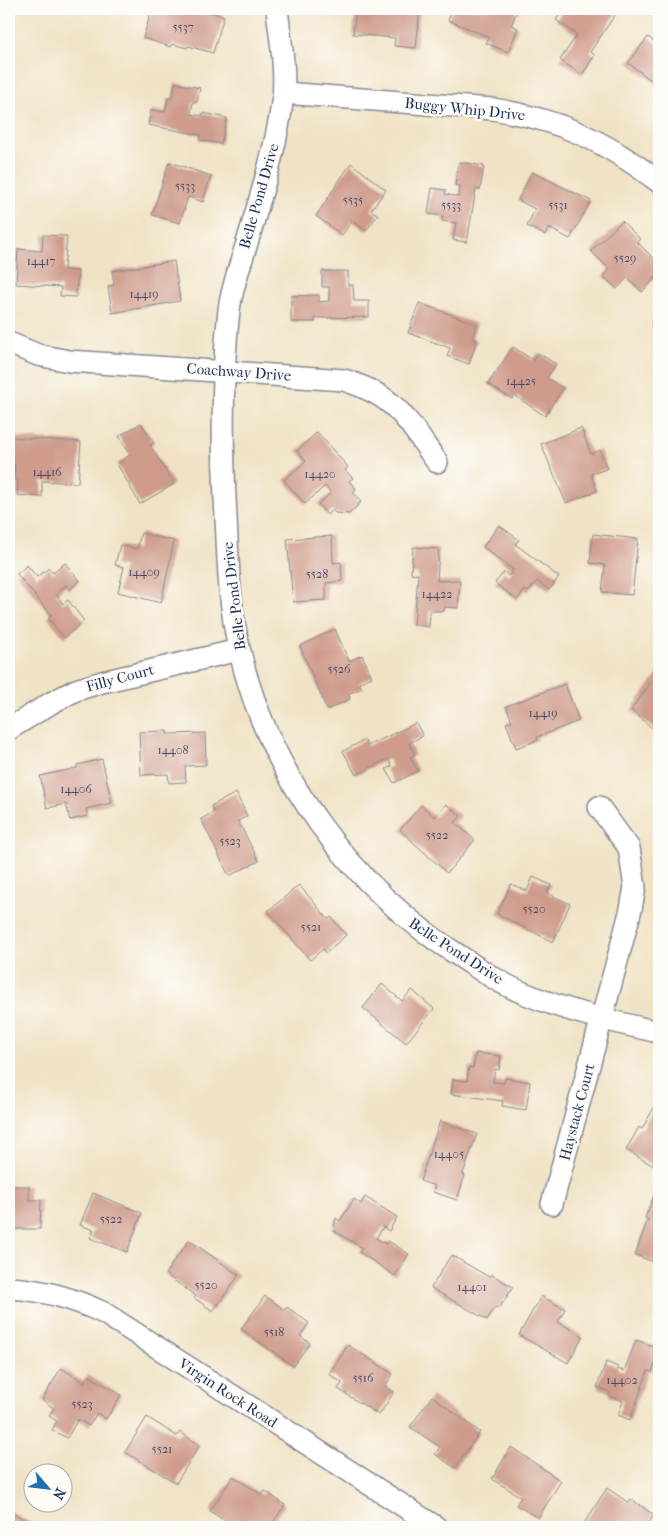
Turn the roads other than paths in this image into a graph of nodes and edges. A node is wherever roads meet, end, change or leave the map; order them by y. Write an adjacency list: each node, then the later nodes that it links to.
1 (277, 9): 2 (street, Belle Pond Drive)
2 (284, 93): 3 (street, Buggy Whip Drive); 5 (street, Belle Pond Drive)
3 (659, 182)
4 (9, 343): 5 (street, Coachway Drive)
5 (224, 371): 6 (street, Coachway Drive); 7 (street, Belle Pond Drive)
6 (437, 462)
7 (239, 650): 8 (street, Filly Court); 10 (street, Belle Pond Drive)
8 (9, 729)
9 (599, 807): 10 (street, Haystack Court)
10 (602, 1019): 11 (street, Belle Pond Drive); 12 (street, Haystack Court)
11 (659, 1032)
12 (552, 1204)
13 (9, 1288): 14 (street, Virgin Rock Road)
14 (436, 1527)

